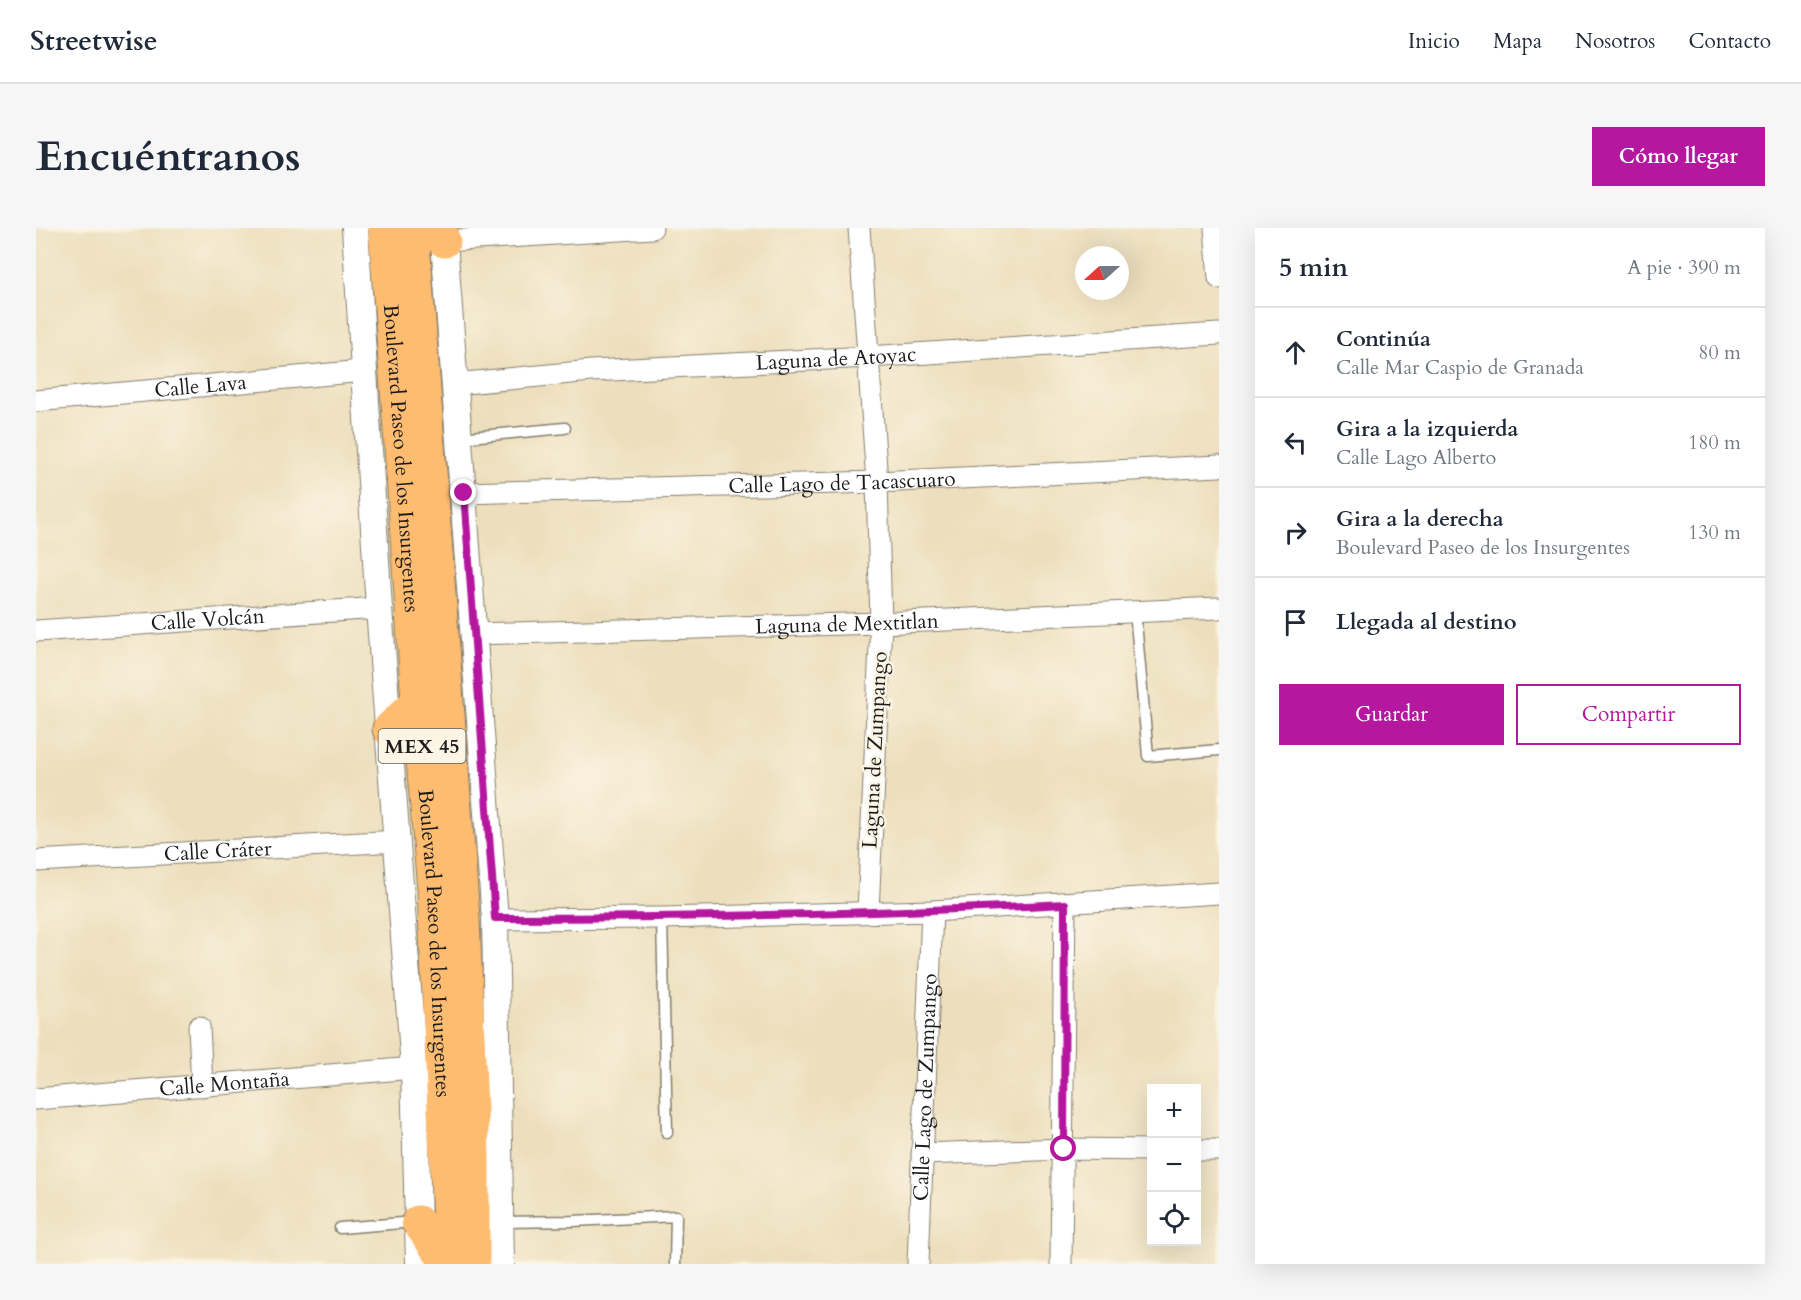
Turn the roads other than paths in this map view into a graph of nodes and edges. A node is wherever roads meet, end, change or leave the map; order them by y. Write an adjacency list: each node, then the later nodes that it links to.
1 (354, 228): 11 (street, Boulevard Paseo de los Insurgentes)
2 (385, 228): 25 (main road, Boulevard Paseo de los Insurgentes / MEX 45)
3 (412, 228): 46 (main road, Boulevard Paseo de los Insurgentes / MEX 45)
4 (652, 228): 7 (street)
5 (859, 228): 10 (street, Laguna de Zumpango)
6 (1215, 228): 8 (street)
7 (442, 232): 12 (street, Boulevard Paseo de los Insurgentes)
8 (1219, 278)
9 (1219, 334): 10 (street, Laguna de Atoyac)
10 (868, 357): 12 (street, Laguna de Atoyac); 17 (street, Laguna de Zumpango)
11 (363, 371): 13 (street, Calle Lava); 19 (street, Boulevard Paseo de los Insurgentes)
12 (455, 384): 15 (street, Boulevard Paseo de los Insurgentes)
13 (36, 401)
14 (564, 428): 15 (lane)
15 (459, 438): 18 (street, Boulevard Paseo de los Insurgentes)
16 (1219, 466): 17 (street, Calle Lago de Tacascuaro)
17 (878, 482): 18 (street, Calle Lago de Tacascuaro); 22 (street, Laguna de Zumpango)
18 (464, 493): 24 (street, Boulevard Paseo de los Insurgentes)
19 (379, 608): 23 (street, Calle Volcán); 26 (street, Boulevard Paseo de los Insurgentes)
20 (1219, 608): 21 (street, Laguna de Mextitlan)
21 (1135, 611): 22 (street, Laguna de Mextitlan); 27 (lane)
22 (881, 623): 24 (street, Laguna de Mextitlan); 33 (street, Laguna de Zumpango)
23 (36, 631)
24 (473, 634): 34 (street, Boulevard Paseo de los Insurgentes)
25 (418, 701): 26 (main road); 50 (main road, Boulevard Paseo de los Insurgentes / MEX 45)
26 (389, 729): 28 (street, Boulevard Paseo de los Insurgentes)
27 (1219, 750)
28 (398, 841): 29 (street, Calle Cráter); 37 (street, Boulevard Paseo de los Insurgentes)
29 (36, 861)
30 (1219, 893): 31 (street)
31 (1065, 904): 32 (street); 41 (street)
32 (932, 911): 33 (street); 45 (street, Calle Lago de Zumpango)
33 (868, 912): 35 (street)
34 (495, 918): 35 (street); 46 (street, Boulevard Paseo de los Insurgentes)
35 (662, 918): 40 (lane)
36 (199, 1027): 38 (street)
37 (414, 1068): 38 (street, Calle Montaña); 47 (street, Boulevard Paseo de los Insurgentes)
38 (202, 1086): 39 (street, Calle Montaña)
39 (36, 1099)
40 (667, 1133)
41 (1064, 1149): 42 (street); 45 (street); 55 (street)
42 (1147, 1150)
43 (1201, 1150): 44 (street)
44 (1219, 1150)
45 (922, 1155): 54 (street, Calle Lago de Zumpango)
46 (486, 1216): 51 (main road, Boulevard Paseo de los Insurgentes / MEX 45); 52 (main road); 53 (lane)
47 (418, 1222): 48 (lane); 49 (street, Boulevard Paseo de los Insurgentes); 50 (main road)
48 (340, 1228)
49 (419, 1264)
50 (449, 1264)
51 (473, 1264)
52 (499, 1264)
53 (675, 1264)
54 (918, 1264)
55 (1061, 1264)

